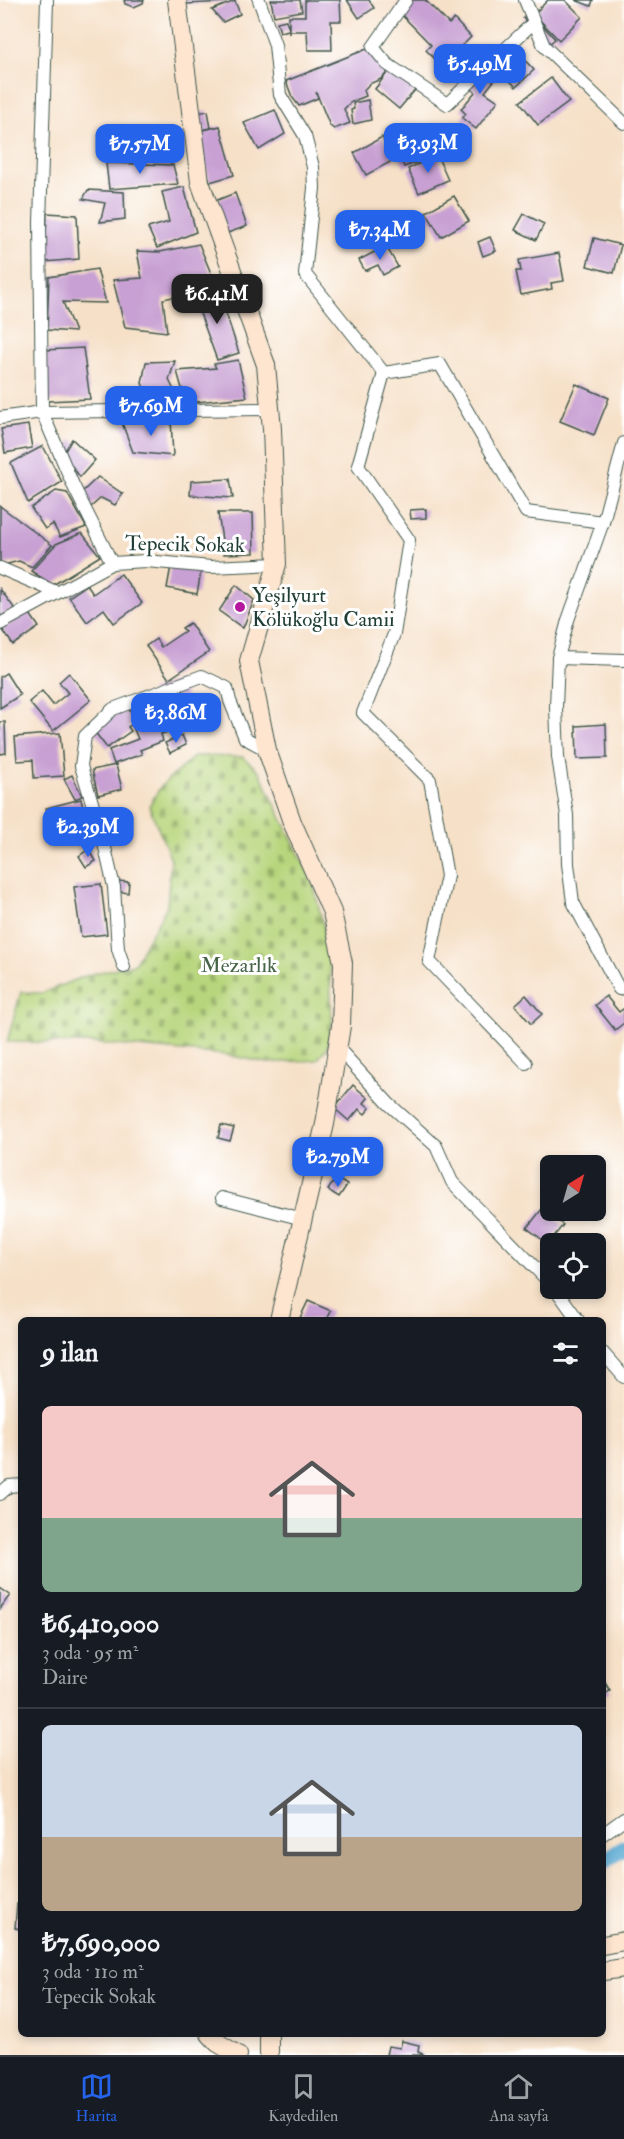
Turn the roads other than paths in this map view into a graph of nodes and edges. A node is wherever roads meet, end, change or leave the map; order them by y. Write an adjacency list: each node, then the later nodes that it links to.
1 (47, 0): 10 (street)
2 (177, 0): 9 (main road)
3 (259, 0): 8 (street)
4 (406, 0): 6 (street)
5 (525, 0): 6 (street)
6 (534, 22): 7 (street)
7 (624, 123)
8 (384, 373): 13 (street); 25 (street)
9 (270, 409): 10 (street); 15 (main road)
10 (42, 412): 11 (street); 14 (street)
11 (0, 418)
12 (624, 443): 13 (street)
13 (603, 522): 19 (street)
14 (112, 563): 15 (street, Tepecik Sokak); 17 (street, Tepecik Sokak)
15 (277, 564): 21 (main road)
16 (0, 568): 17 (street)
17 (56, 592): 18 (street, Tepecik Sokak)
18 (0, 624)
19 (558, 658): 20 (street); 23 (street)
20 (624, 660)
21 (267, 750): 22 (street); 24 (main road)
22 (124, 967)
23 (619, 989)
24 (338, 1048): 27 (main road); 28 (street)
25 (526, 1063)
26 (222, 1198): 27 (street)
27 (303, 1220): 30 (main road)
28 (540, 1273)
29 (563, 1299): 31 (street)
30 (280, 1317)
31 (576, 1317)
32 (606, 1356): 33 (street)
33 (624, 1377)
34 (18, 1485): 35 (street)
35 (0, 1494)
36 (624, 1819): 37 (street)
37 (606, 1832)
38 (624, 1941): 39 (main road)
39 (606, 1944)
40 (624, 1968): 41 (main road)
41 (606, 1971)
42 (269, 2037): 45 (main road)
43 (217, 2042): 44 (main road)
44 (238, 2055)
45 (269, 2055)

